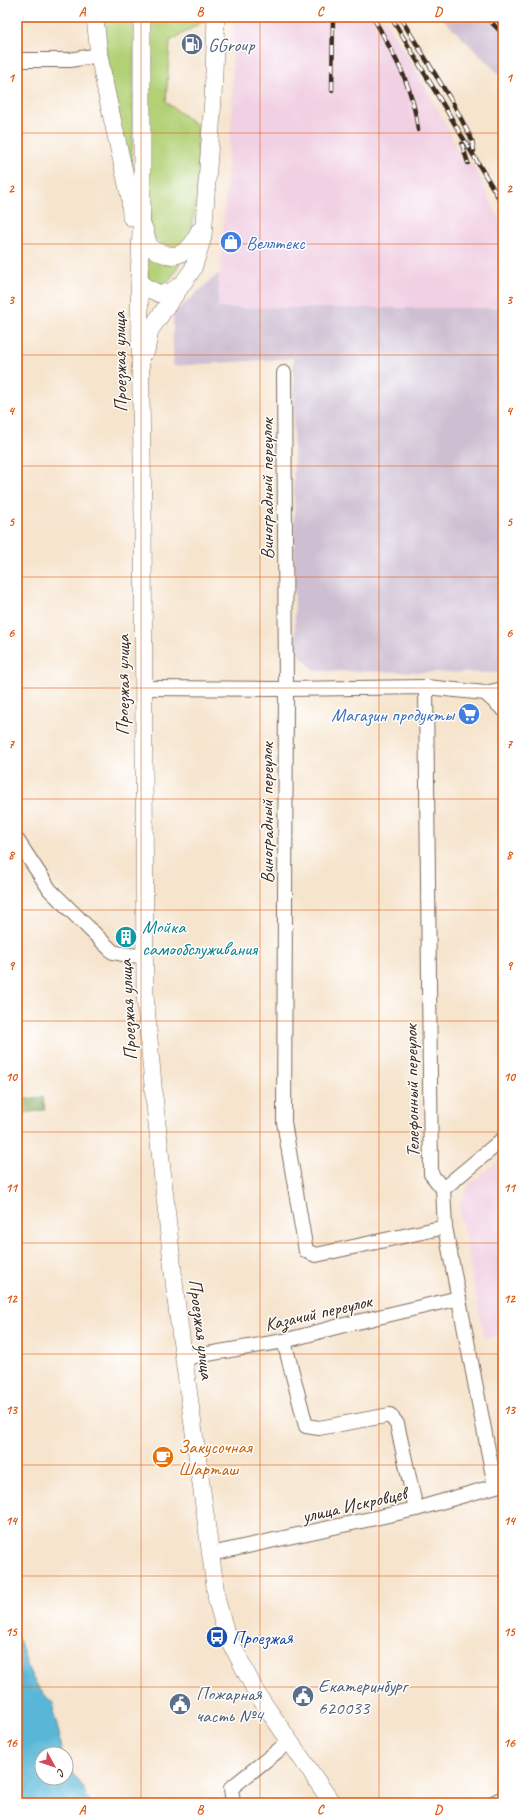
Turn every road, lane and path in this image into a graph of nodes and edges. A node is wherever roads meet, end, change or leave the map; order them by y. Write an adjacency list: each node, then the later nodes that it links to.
1 (95, 17): 4 (main road)
2 (142, 17): 6 (main road, Проезжая улица)
3 (216, 17): 7 (main road)
4 (99, 55): 5 (street); 8 (main road)
5 (17, 60)
6 (142, 208): 7 (main road); 8 (main road, Проезжая улица)
7 (205, 213): 9 (main road)
8 (139, 271): 9 (main road); 11 (main road, Проезжая улица)
9 (184, 283): 11 (main road)
10 (284, 373): 14 (street, Виноградный переулок)
11 (141, 376): 13 (main road, Проезжая улица)
12 (426, 687): 14 (street); 16 (street); 21 (street, Телефонный переулок)
13 (143, 688): 14 (street); 19 (main road, Проезжая улица)
14 (286, 689): 22 (street, Виноградный переулок)
15 (503, 689): 16 (street)
16 (485, 693): 17 (street)
17 (503, 708)
18 (17, 840): 19 (street)
19 (145, 956): 25 (main road, Проезжая улица)
20 (503, 1139): 21 (street)
21 (443, 1189): 22 (street)
22 (445, 1227): 23 (street)
23 (459, 1298): 24 (street, Казачий переулок); 26 (street)
24 (284, 1341): 25 (street, Казачий переулок); 27 (street)
25 (184, 1358): 28 (main road, Проезжая улица)
26 (499, 1485): 27 (street, улица Искровцев)
27 (416, 1509): 28 (street, улица Искровцев)
28 (211, 1554): 29 (main road, Проезжая улица)
29 (290, 1741): 31 (street); 32 (main road, Проезжая улица)
30 (503, 1798): 33 (street)
31 (233, 1803)
32 (332, 1803)
33 (493, 1803)

